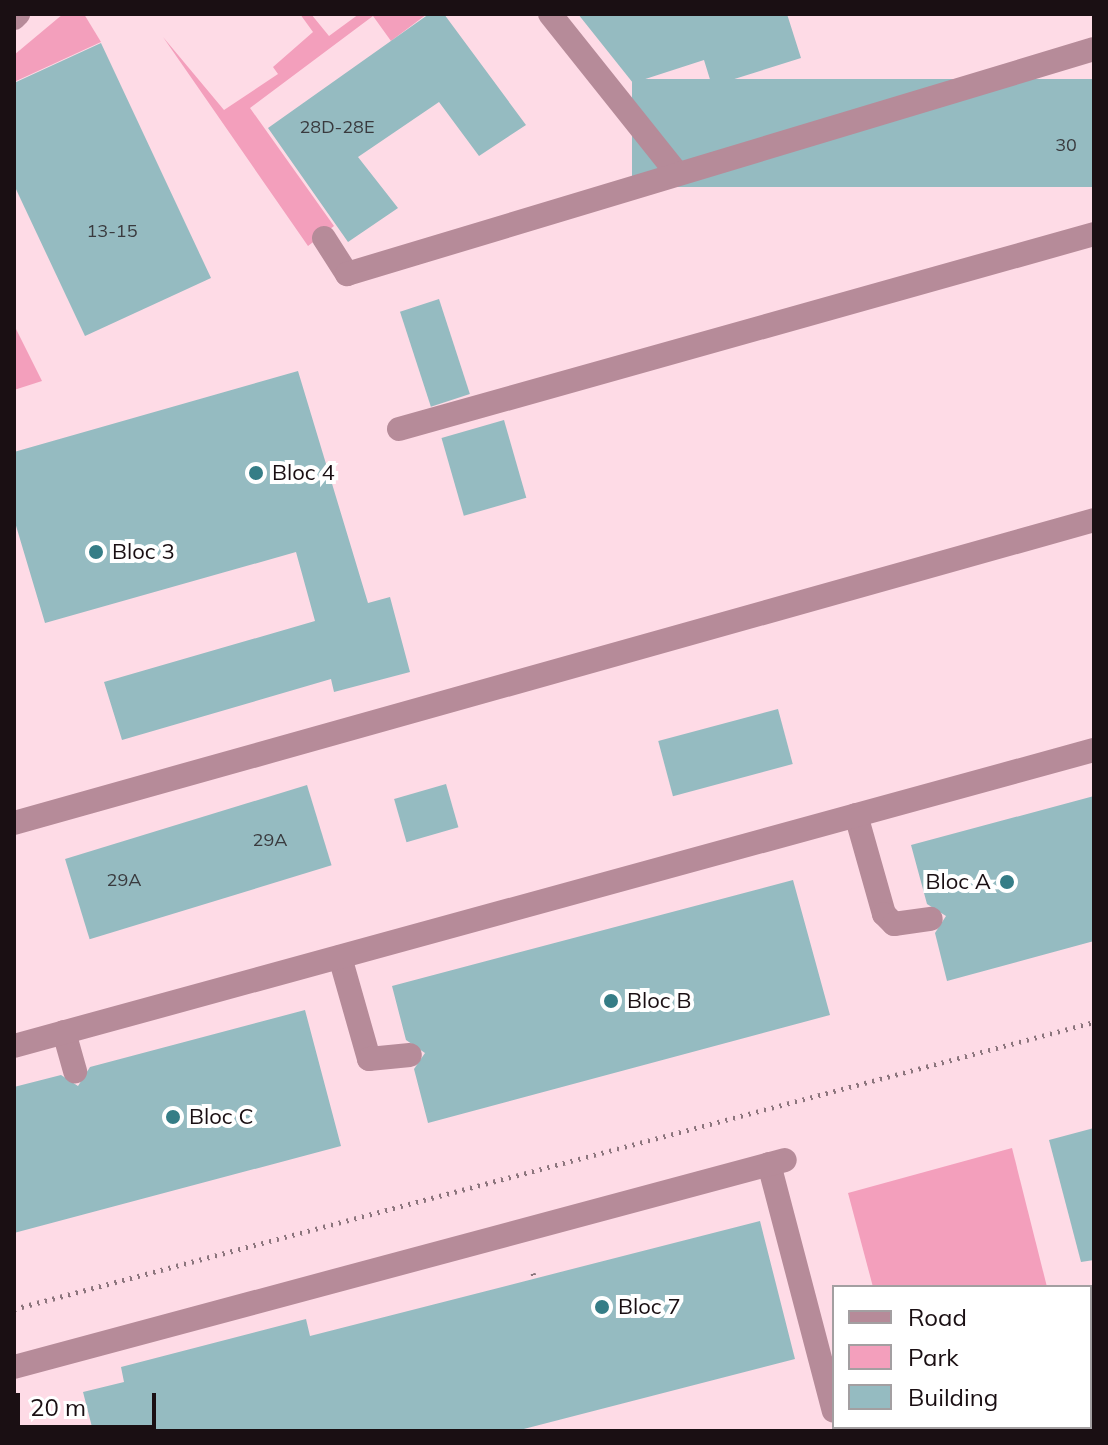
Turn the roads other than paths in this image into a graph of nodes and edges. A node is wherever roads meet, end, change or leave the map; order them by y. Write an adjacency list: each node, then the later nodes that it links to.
1 (550, 14): 3 (street)
2 (1094, 49): 3 (street)
3 (677, 173): 5 (street)
4 (1094, 234): 6 (street)
5 (324, 238)
6 (399, 429)
7 (1094, 520): 10 (street)
8 (1094, 750): 9 (street)
9 (856, 815): 11 (street); 12 (street)
10 (14, 823)
11 (931, 919)
12 (340, 957): 13 (street); 15 (street)
13 (64, 1032): 14 (street); 16 (street)
14 (14, 1046)
15 (410, 1055)
16 (75, 1071)
17 (14, 1367): 18 (street)
18 (832, 1402)

